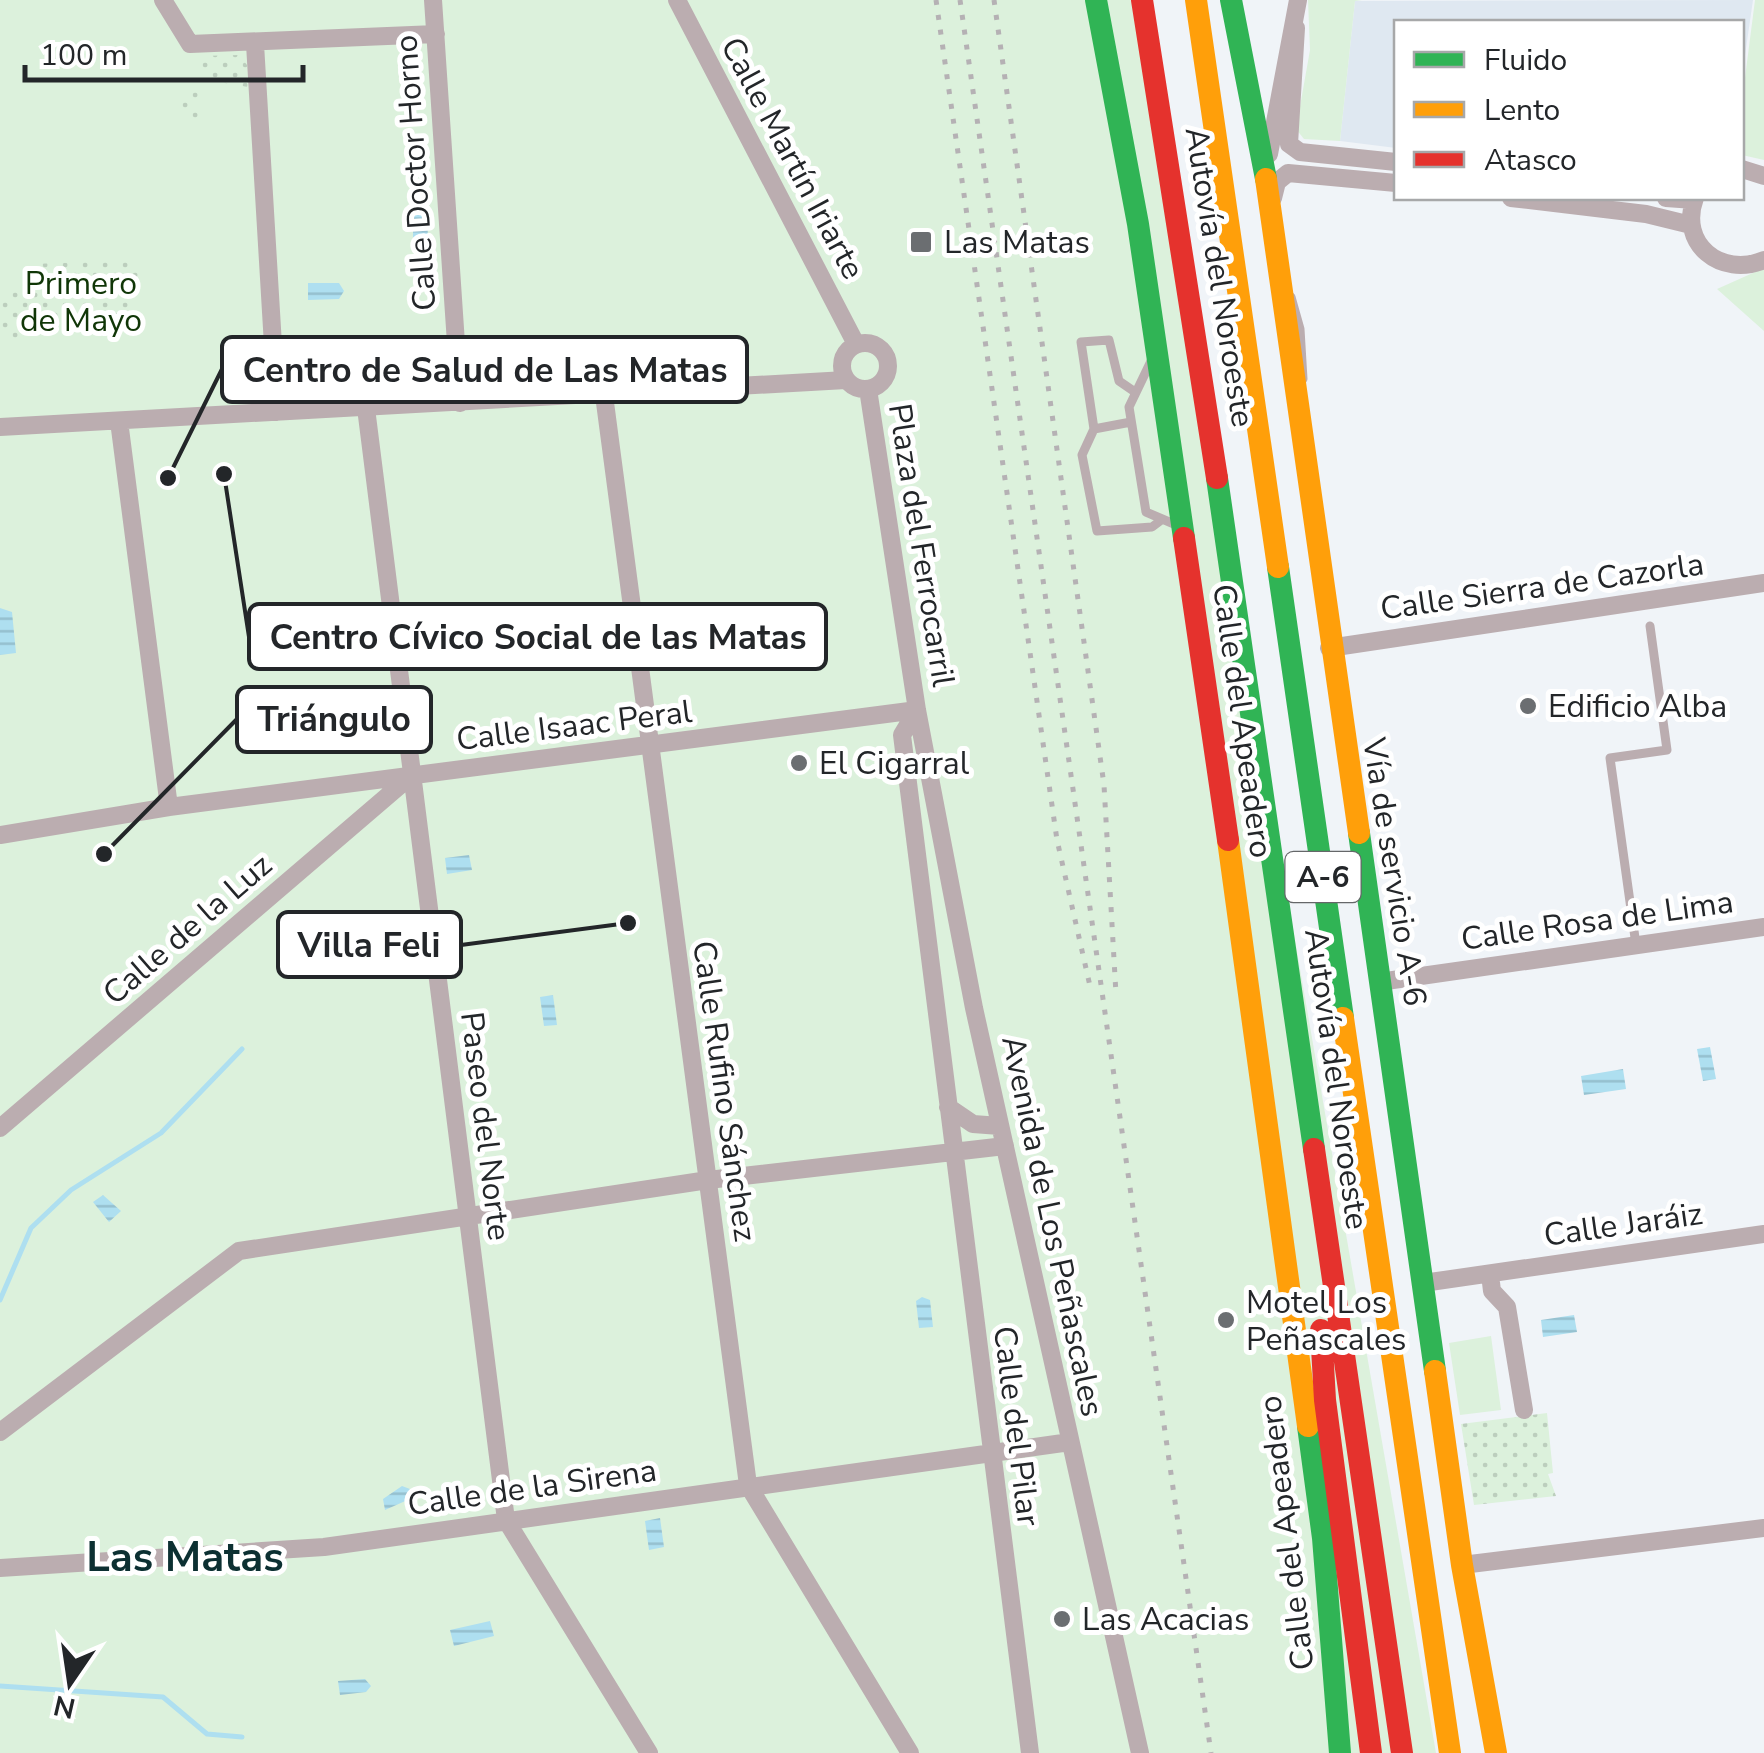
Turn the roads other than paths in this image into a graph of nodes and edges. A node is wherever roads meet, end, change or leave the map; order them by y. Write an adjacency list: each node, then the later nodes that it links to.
1 (163, 0): 11 (street)
2 (434, 0): 10 (street, Calle Doctor Horno)
3 (677, 0): 20 (street, Calle Martín Iriarte)
4 (1096, 0): 21 (main road, Calle del Apeadero)
5 (1142, 0): 45 (main road, Autovía del Noroeste / A-6)
6 (1196, 0): 72 (main road, Autovía del Noroeste / A-6)
7 (1231, 0): 13 (main road)
8 (1298, 0): 9 (street, Vía de servicio A-6)
9 (1296, 28): 12 (street); 13 (street, Vía de servicio A-6)
10 (436, 34): 11 (street); 26 (street, Calle Doctor Horno)
11 (255, 44): 28 (street)
12 (1394, 162)
13 (1266, 179): 17 (main road, Vía de servicio A-6)
14 (1394, 183): 17 (street)
15 (1528, 200): 18 (street)
16 (1695, 200): 18 (street)
17 (1270, 208): 36 (main road, Vía de servicio A-6)
18 (1691, 225): 19 (street)
19 (1764, 260)
20 (856, 344): 22 (street, Plaza del Ferrocarril); 23 (street, Plaza del Ferrocarril)
21 (1157, 350): 24 (lane); 33 (main road, Calle del Apeadero)
22 (846, 380): 23 (street, Plaza del Ferrocarril); 25 (street)
23 (868, 389): 37 (street, Plaza del Ferrocarril)
24 (1135, 392): 30 (lane); 32 (lane)
25 (604, 395): 26 (street); 38 (street, Calle Rufino Sánchez)
26 (460, 403): 27 (street)
27 (366, 408): 28 (street); 39 (street, Paseo del Norte)
28 (277, 412): 29 (street)
29 (119, 421): 31 (street); 40 (street)
30 (1132, 422): 32 (lane); 33 (lane)
31 (0, 427)
32 (1094, 428): 33 (lane)
33 (1171, 524): 69 (main road, Calle del Apeadero)
34 (1764, 583): 36 (street, Calle Sierra de Cazorla)
35 (1650, 626): 43 (lane)
36 (1329, 648): 44 (main road, Vía de servicio A-6)
37 (917, 710): 38 (street, Calle Isaac Peral); 46 (street, Calle del Pilar); 47 (street, Avenida de Los Peñascales)
38 (650, 746): 39 (street, Calle Isaac Peral); 51 (street, Calle Rufino Sánchez)
39 (413, 775): 40 (street, Calle Isaac Peral); 48 (street, Calle de la Luz); 52 (street, Paseo del Norte)
40 (169, 808): 41 (street, Calle Isaac Peral)
41 (0, 835)
42 (1764, 926): 43 (street, Calle Rosa de Lima)
43 (1636, 945): 44 (street, Calle Rosa de Lima)
44 (1379, 982): 55 (main road, Vía de servicio A-6)
45 (1307, 1093): 70 (main road); 71 (main road, Autovía del Noroeste / A-6)
46 (948, 1107): 47 (street); 50 (street, Calle del Pilar)
47 (1000, 1126): 49 (street, Avenida de Los Peñascales)
48 (0, 1128)
49 (1005, 1146): 50 (street); 58 (street, Avenida de Los Peñascales)
50 (951, 1153): 51 (street); 59 (street, Calle del Pilar)
51 (708, 1180): 52 (street); 60 (street, Calle Rufino Sánchez)
52 (467, 1216): 57 (street); 61 (street, Paseo del Norte)
53 (1764, 1234): 54 (street, Calle Jaráiz)
54 (1490, 1274): 55 (street, Calle Jaráiz); 56 (street)
55 (1422, 1283): 63 (main road, Vía de servicio A-6)
56 (1524, 1410)
57 (0, 1432)
58 (1070, 1442): 59 (street, Calle de la Sirena); 68 (street, Avenida de Los Peñascales)
59 (990, 1452): 60 (street, Calle de la Sirena); 67 (street, Calle del Pilar)
60 (748, 1485): 61 (street, Calle de la Sirena); 66 (street, Calle Rufino Sánchez)
61 (506, 1520): 64 (street, Calle de la Sirena); 65 (street, Paseo del Norte)
62 (1764, 1528): 63 (street)
63 (1462, 1566): 73 (main road, Vía de servicio A-6)
64 (0, 1568)
65 (649, 1753)
66 (910, 1753)
67 (1030, 1753)
68 (1140, 1753)
69 (1340, 1753)
70 (1371, 1753)
71 (1402, 1753)
72 (1450, 1753)
73 (1496, 1753)

